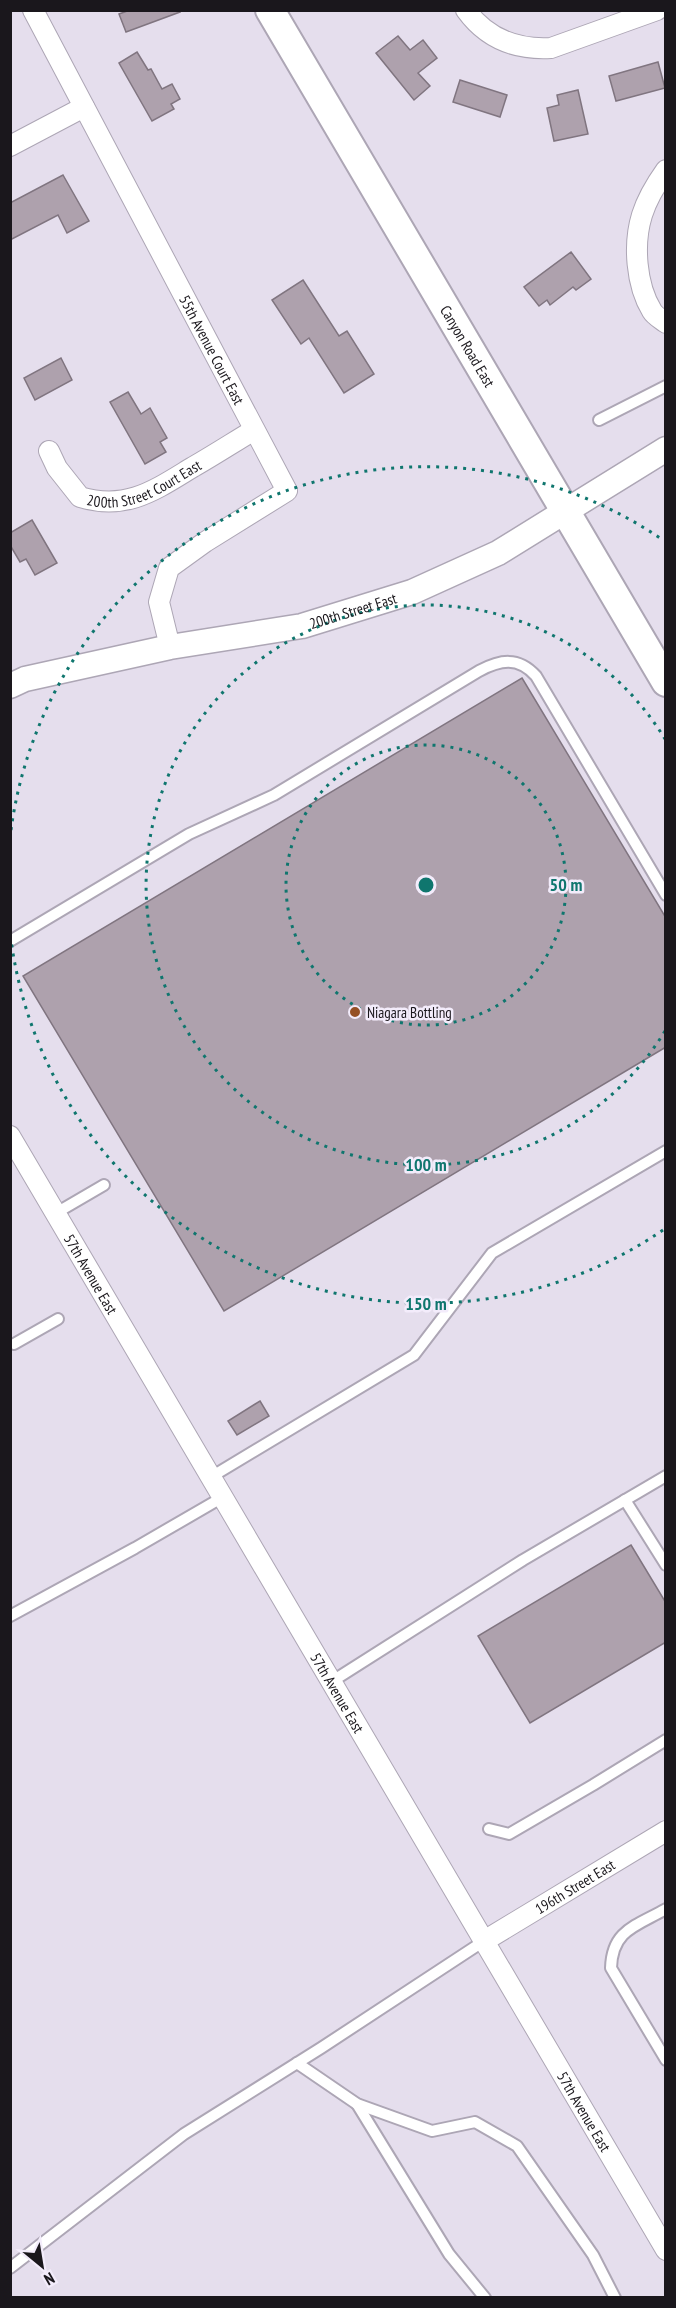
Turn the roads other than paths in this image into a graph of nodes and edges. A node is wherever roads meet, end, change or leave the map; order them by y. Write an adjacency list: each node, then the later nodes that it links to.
1 (33, 10): 5 (street, 55th Avenue Court East)
2 (270, 10): 14 (main road, Canyon Road East)
3 (466, 10): 4 (street)
4 (657, 10)
5 (84, 107): 6 (street); 11 (street, 55th Avenue Court East)
6 (10, 146)
7 (666, 170): 8 (street)
8 (666, 323)
9 (666, 386): 10 (lane)
10 (599, 420)
11 (254, 430): 13 (street, 200th Street Court East); 15 (street, 55th Avenue Court East)
12 (666, 449): 14 (street, 200th Street East)
13 (49, 452)
14 (565, 513): 15 (street, 200th Street East); 16 (main road, Canyon Road East)
15 (170, 647): 17 (street, 200th Street East)
16 (666, 682)
17 (10, 686)
18 (666, 895): 19 (lane)
19 (10, 941)
20 (10, 1136): 23 (street, 57th Avenue East)
21 (666, 1151): 27 (lane)
22 (104, 1185): 23 (lane)
23 (56, 1213): 27 (street, 57th Avenue East)
24 (58, 1319): 25 (lane)
25 (14, 1344)
26 (666, 1476): 29 (lane)
27 (211, 1477): 28 (street, 57th Avenue East)
28 (223, 1497): 31 (lane); 32 (street, 57th Avenue East)
29 (625, 1500): 30 (lane); 32 (lane)
30 (666, 1565)
31 (10, 1616)
32 (331, 1682): 37 (street, 57th Avenue East)
33 (666, 1740): 34 (lane)
34 (489, 1829)
35 (666, 1831): 37 (street, 196th Street East)
36 (666, 1909): 38 (lane)
37 (484, 1941): 39 (lane); 41 (street, 57th Avenue East)
38 (666, 2060)
39 (297, 2063): 40 (lane); 42 (lane)
40 (357, 2104): 43 (lane); 44 (lane)
41 (666, 2250)
42 (10, 2268)
43 (485, 2298)
44 (615, 2298)

